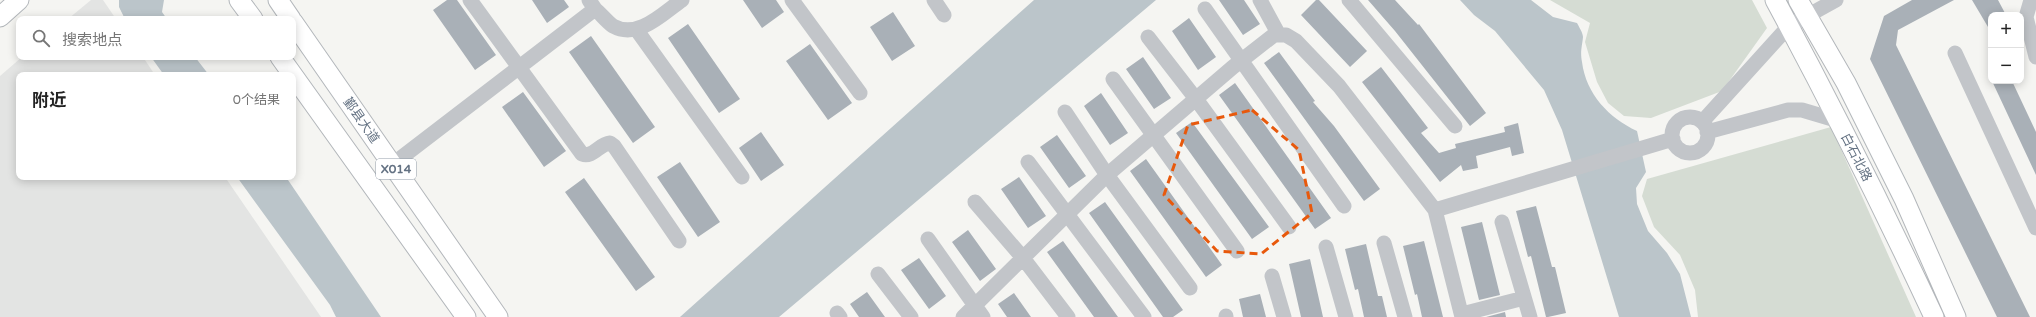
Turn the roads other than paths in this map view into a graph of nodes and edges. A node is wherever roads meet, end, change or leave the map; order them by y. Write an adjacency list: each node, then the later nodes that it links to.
1 (19, 0): 19 (main road)
2 (239, 0): 17 (main road)
3 (278, 0): 18 (main road)
4 (470, 0): 29 (street)
5 (682, 0): 22 (street)
6 (792, 0): 33 (street)
7 (934, 0): 16 (street)
8 (1260, 0): 23 (street)
9 (1349, 0): 37 (street)
10 (1775, 0): 21 (main road, 白石北路)
11 (1836, 0): 14 (street)
12 (2032, 0): 26 (street)
13 (592, 4): 22 (street); 29 (street)
14 (1803, 8): 21 (street); 75 (main road, 白石北路)
15 (1205, 9): 28 (street)
16 (944, 15)
17 (251, 16)
18 (289, 16)
19 (0, 17)
20 (296, 26): 42 (main road, 鄞县大道 / X014)
21 (1789, 26): 36 (main road, 白石北路); 38 (street)
22 (636, 29): 44 (street)
23 (1279, 35): 28 (street); 47 (street)
24 (1148, 37): 34 (street)
25 (1955, 53): 51 (street)
26 (2036, 57)
27 (282, 60): 30 (main road, X014)
28 (1242, 60): 34 (street); 46 (street)
29 (519, 68): 42 (street); 53 (street)
30 (291, 72)
31 (296, 79): 64 (main road, X014)
32 (1113, 79): 39 (street)
33 (860, 93)
34 (1196, 99): 39 (street); 50 (street)
35 (1065, 112): 43 (street)
36 (1839, 121): 38 (street); 74 (main road, 白石北路)
37 (1455, 126)
38 (1705, 127): 40 (street); 40 (street)
39 (1153, 136): 43 (street); 56 (street)
40 (1673, 139): 47 (street)
41 (1028, 162): 48 (street)
42 (393, 164): 65 (main road, 鄞县大道 / X014)
43 (1107, 175): 48 (street); 60 (street)
44 (742, 177)
45 (975, 202): 57 (street)
46 (1344, 206)
47 (1435, 210): 63 (street)
48 (1068, 214): 57 (street); 69 (street)
49 (1502, 222): 61 (street)
50 (1289, 227)
51 (2036, 228)
52 (928, 239): 62 (street)
53 (679, 241)
54 (1384, 243): 72 (street)
55 (1326, 247): 71 (street)
56 (1237, 251)
57 (1023, 258): 62 (street); 68 (street)
58 (878, 274): 66 (street)
59 (1272, 276): 70 (street)
60 (1190, 288)
61 (1524, 298): 63 (street); 73 (street)
62 (979, 311): 67 (street)
63 (1462, 315)
64 (466, 317)
65 (498, 317)
66 (911, 317)
67 (963, 317)
68 (1068, 317)
69 (1144, 317)
70 (1284, 317)
71 (1346, 317)
72 (1405, 317)
73 (1530, 317)
74 (1934, 317)
75 (1956, 317)

